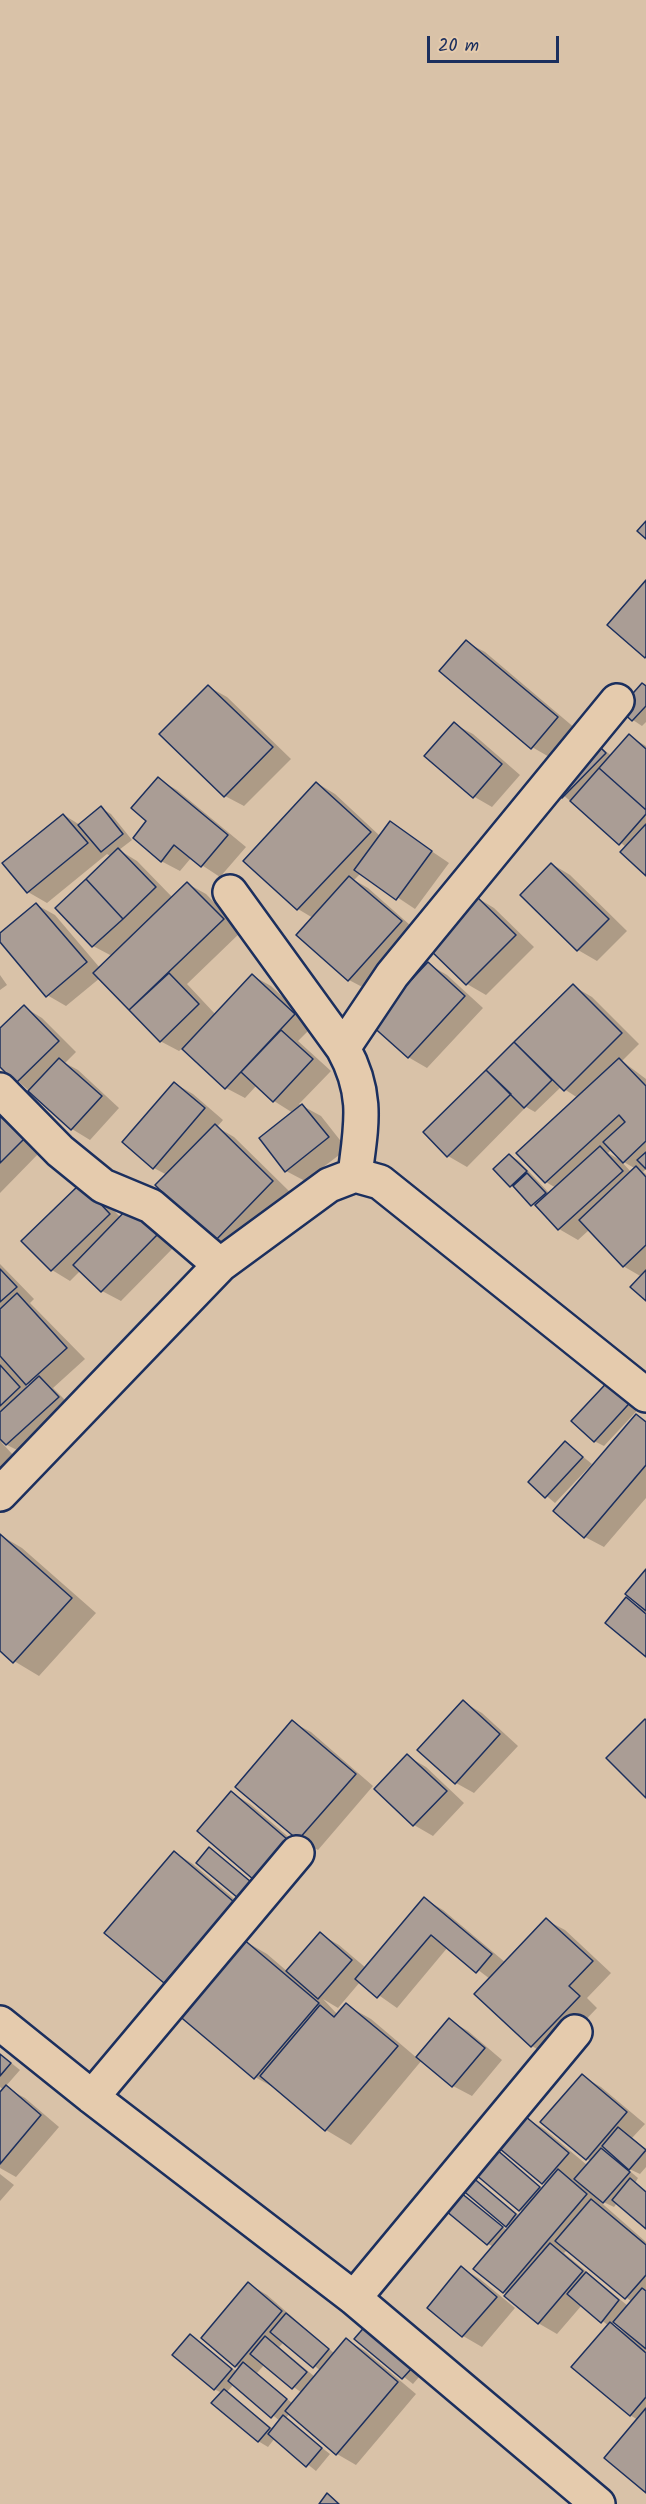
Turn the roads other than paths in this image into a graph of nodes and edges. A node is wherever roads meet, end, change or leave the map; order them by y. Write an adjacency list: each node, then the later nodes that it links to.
1 (616, 701): 3 (street)
2 (230, 892): 3 (street)
3 (343, 1048): 5 (street)
4 (0, 1090): 6 (street)
5 (355, 1175): 6 (street); 7 (street)
6 (220, 1265): 8 (street)
7 (646, 1395)
8 (0, 1494)
9 (297, 1853): 12 (street)
10 (0, 2023): 12 (street)
11 (575, 2032): 13 (street)
12 (92, 2097): 13 (street)
13 (354, 2298): 14 (street)
14 (598, 2504)

